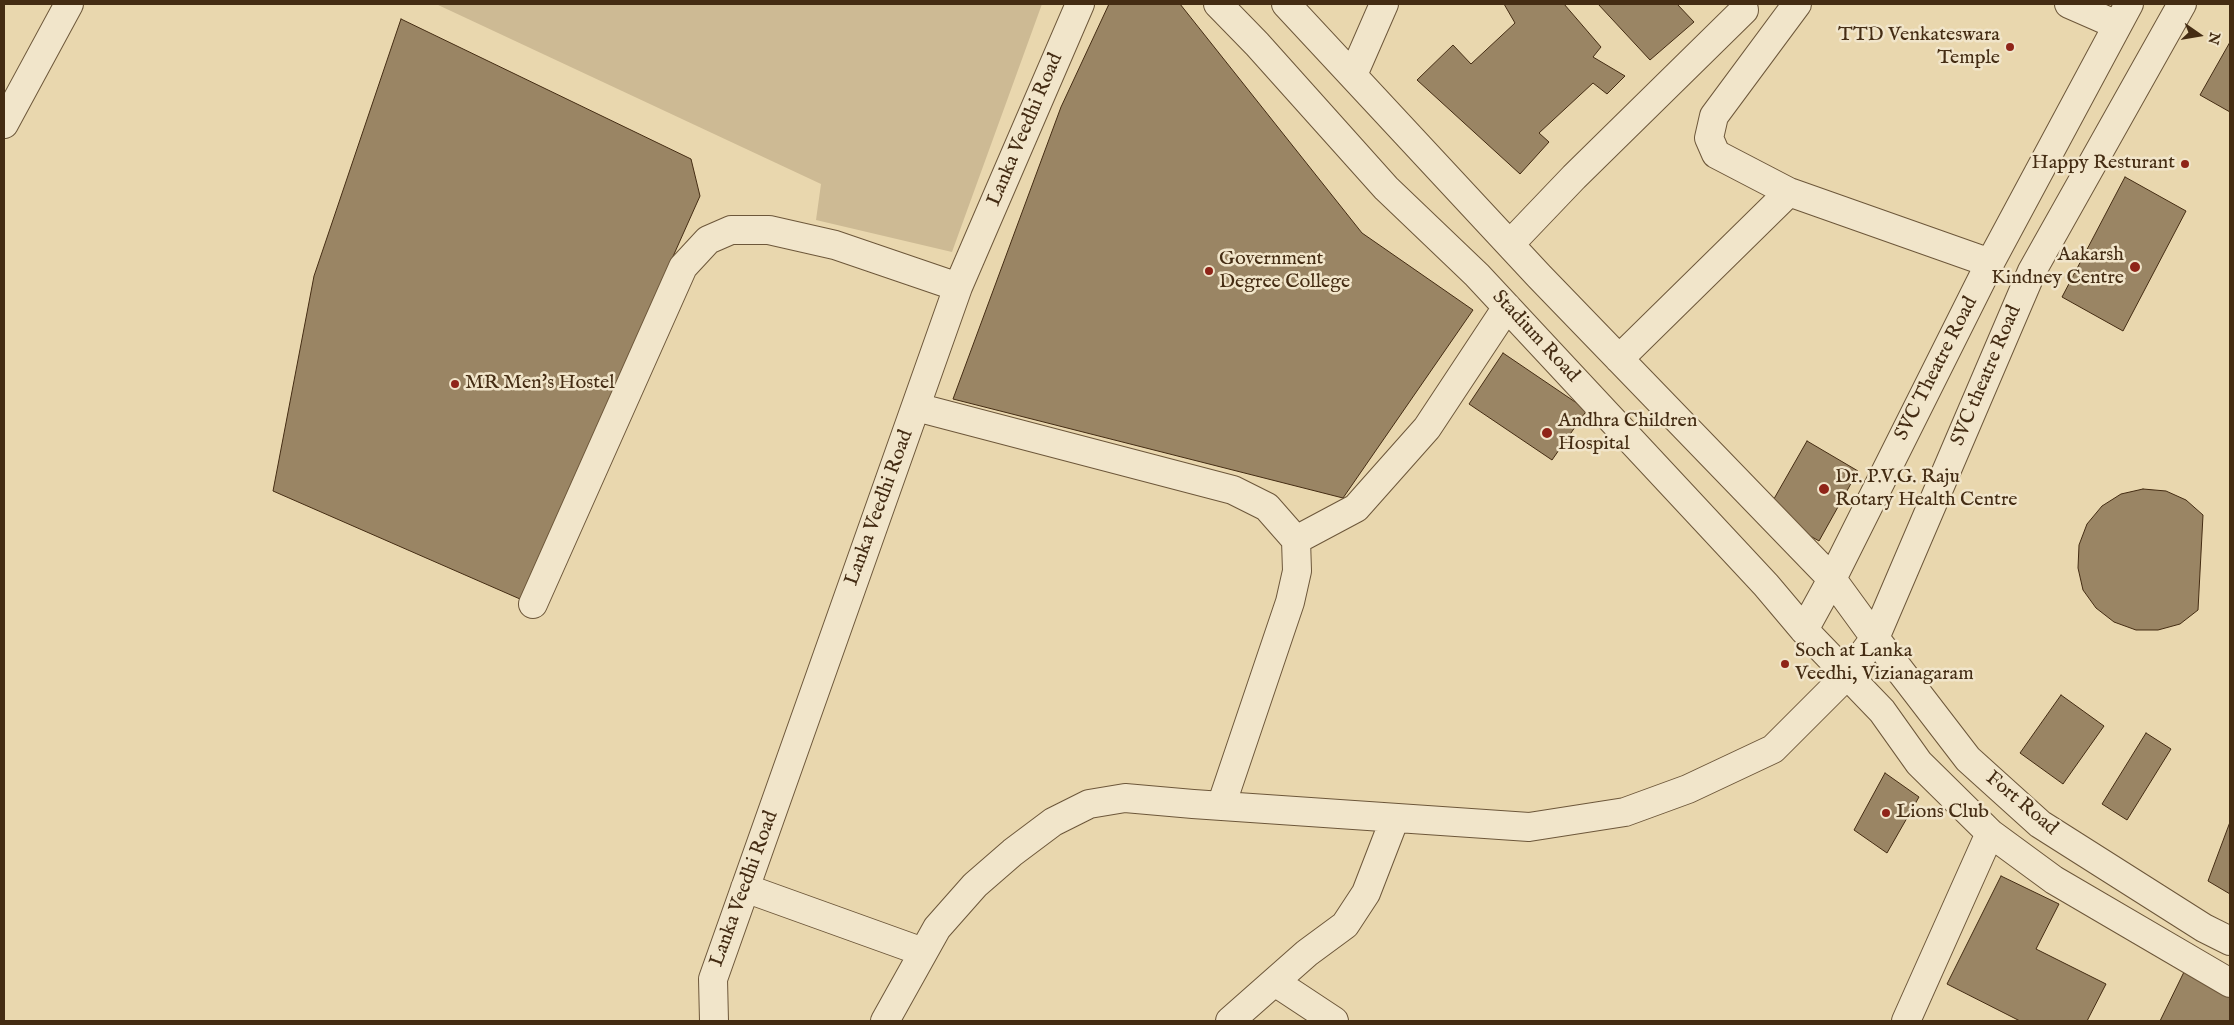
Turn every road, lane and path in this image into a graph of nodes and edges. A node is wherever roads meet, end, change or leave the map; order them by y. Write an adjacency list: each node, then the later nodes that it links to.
1 (69, 4): 12 (street)
2 (1080, 4): 16 (street, Lanka Veedhi Road)
3 (1218, 4): 17 (street, Stadium Road)
4 (1286, 4): 11 (street)
5 (1384, 4): 11 (street)
6 (1797, 4): 13 (street)
7 (2069, 4): 10 (street)
8 (2182, 4): 24 (street, SVC theatre Road)
9 (1744, 10): 14 (street)
10 (2123, 15): 15 (street, SVC Theatre Road)
11 (1353, 75): 14 (street)
12 (4, 124)
13 (1789, 192): 15 (street); 18 (street)
14 (1510, 244): 18 (street)
15 (1990, 262): 21 (street, SVC Theatre Road)
16 (958, 288): 19 (street, Lanka Veedhi Road); 22 (street)
17 (1507, 307): 20 (street); 23 (street, Stadium Road)
18 (1619, 359): 21 (street)
19 (916, 407): 20 (street); 29 (street, Lanka Veedhi Road)
20 (1296, 540): 26 (street)
21 (1832, 578): 23 (street, SVC Theatre Road); 24 (street)
22 (533, 604)
23 (1804, 630): 25 (street, Stadium Road)
24 (1874, 638): 25 (street, SVC theatre Road); 30 (street, Fort Road)
25 (1848, 674): 27 (street, SVC theatre Road); 28 (street, Fort Road)
26 (1220, 806): 27 (street, SVC theatre Road); 31 (street, SVC theatre Road)
27 (1395, 818): 32 (street)
28 (1990, 833): 33 (street, Fort Road); 38 (street)
29 (745, 888): 31 (street); 34 (street, Lanka Veedhi Road)
30 (2230, 942)
31 (923, 952): 35 (street, SVC theatre Road)
32 (1275, 982): 36 (street); 37 (street)
33 (2230, 983)
34 (714, 1021)
35 (885, 1021)
36 (1230, 1021)
37 (1334, 1021)
38 (1906, 1021)

